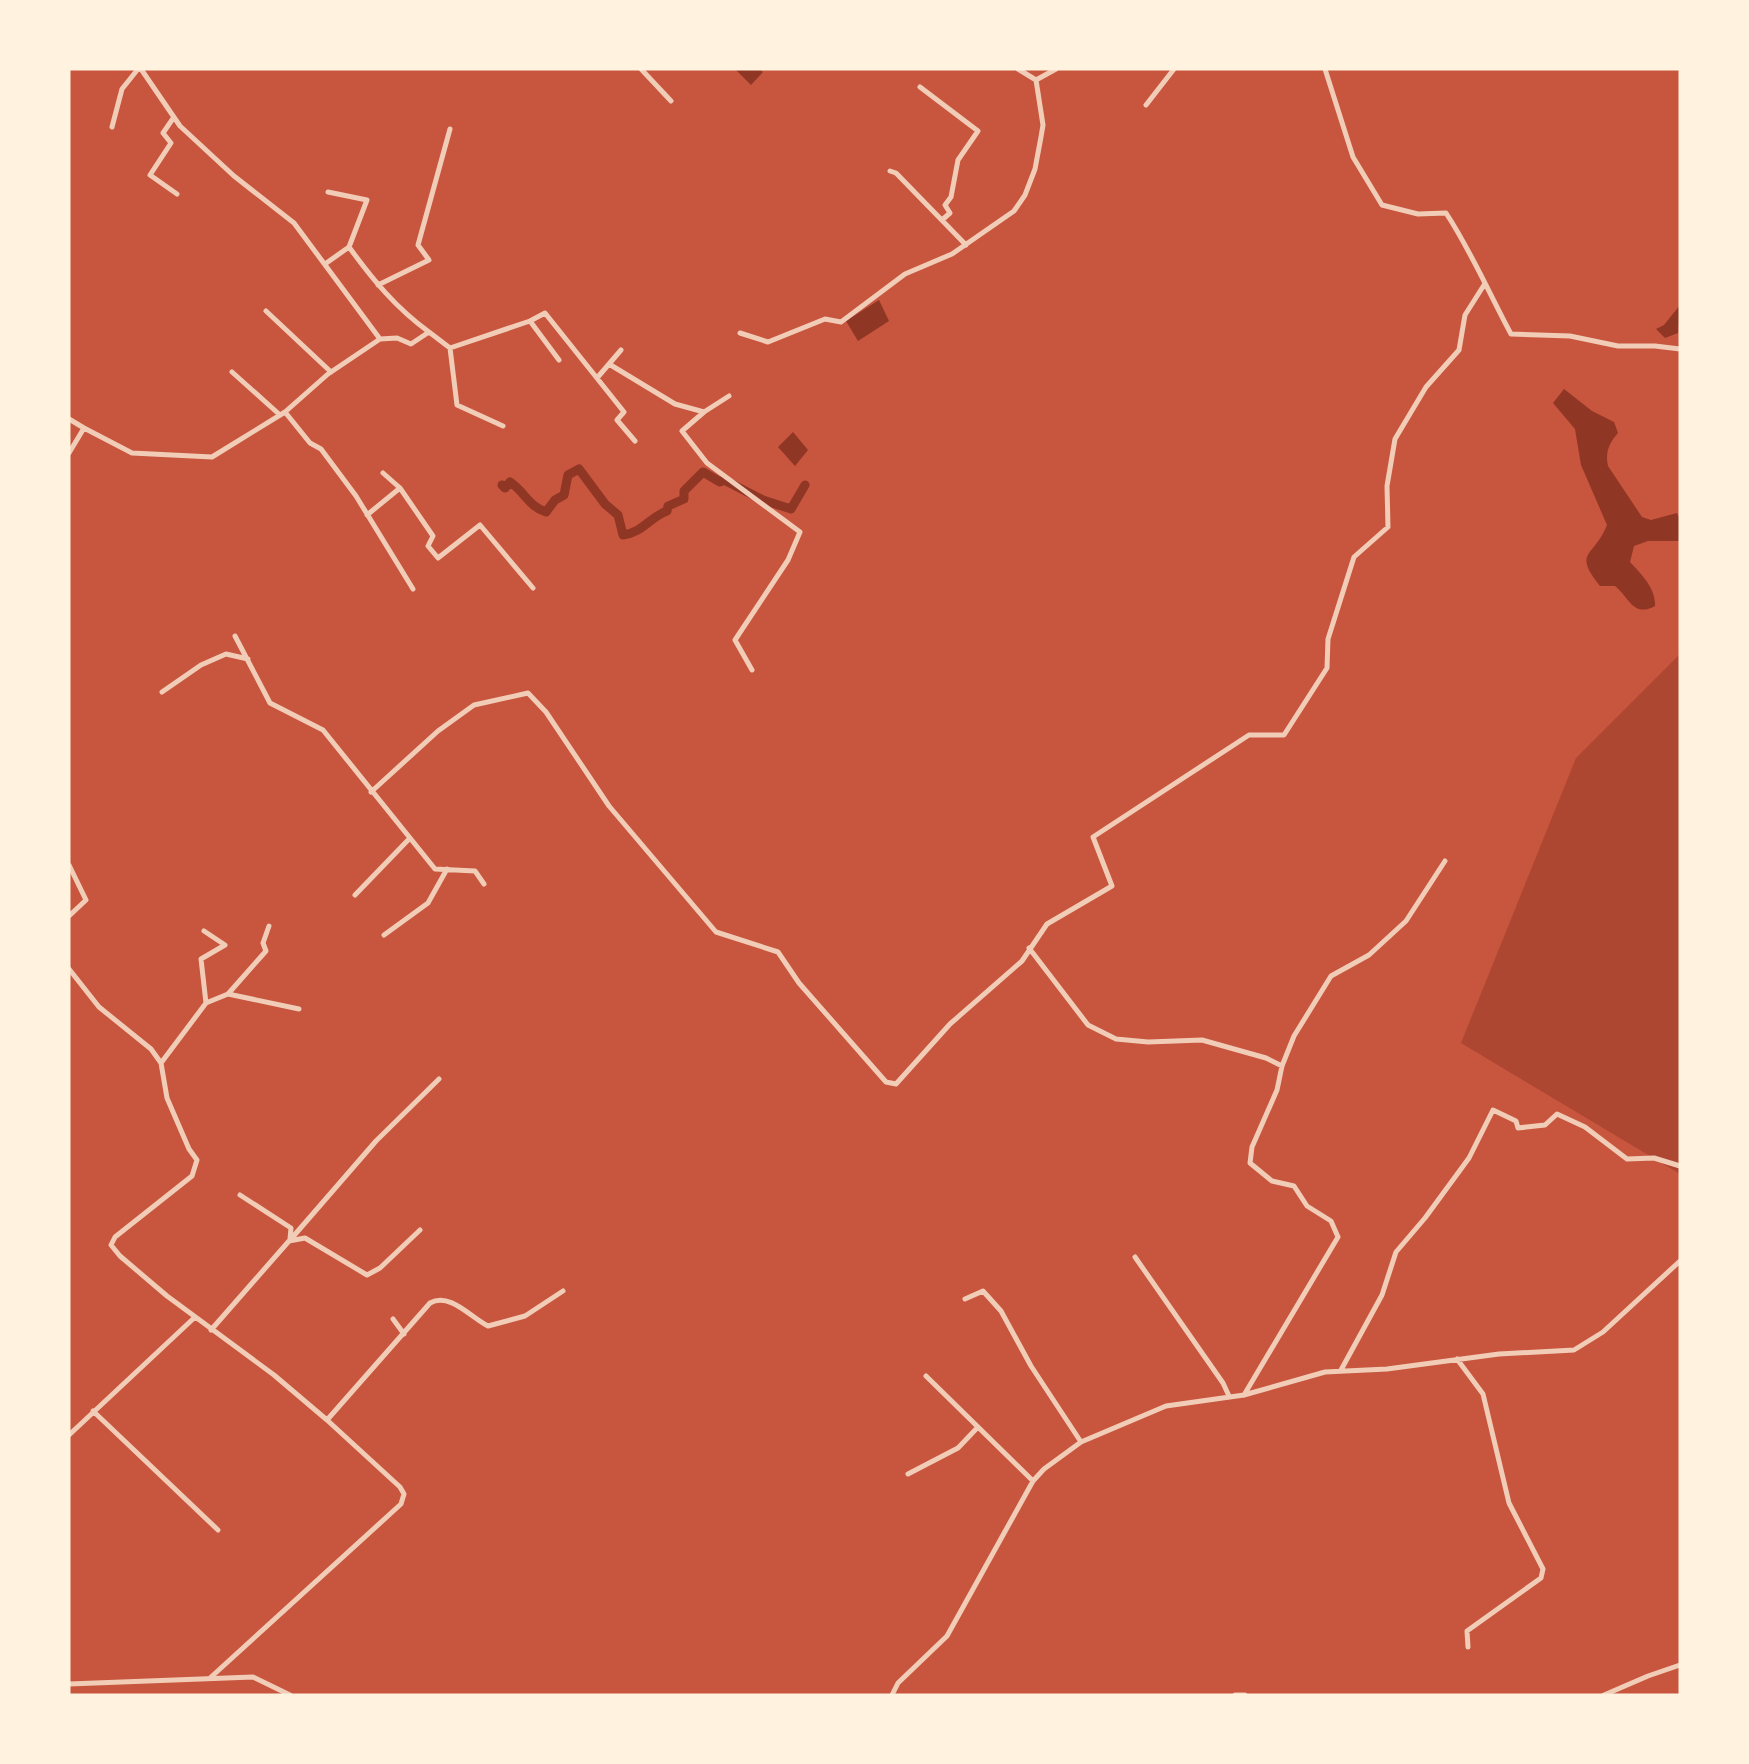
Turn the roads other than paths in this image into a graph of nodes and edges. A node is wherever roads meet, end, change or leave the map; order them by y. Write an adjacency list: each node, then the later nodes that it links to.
1 (139, 69): 11 (street); 12 (street)
2 (641, 69): 9 (street)
3 (1018, 69): 7 (street)
4 (1056, 69): 7 (street)
5 (1174, 69): 10 (street)
6 (1325, 69): 22 (street)
7 (1036, 80): 18 (street)
8 (920, 87): 17 (street)
9 (670, 101)
10 (1146, 105)
11 (174, 117): 16 (street); 20 (street)
12 (112, 127)
13 (450, 129): 21 (street)
14 (890, 171): 17 (street)
15 (328, 192): 19 (street)
16 (177, 194)
17 (942, 220): 18 (street)
18 (966, 245): 26 (street)
19 (349, 247): 20 (street); 21 (street)
20 (325, 264): 27 (street)
21 (378, 285): 25 (street)
22 (1484, 285): 29 (street); 64 (street)
23 (266, 311): 34 (street)
24 (530, 321): 28 (street); 31 (street); 35 (street)
25 (429, 332): 27 (street); 28 (street)
26 (740, 333)
27 (380, 339): 34 (street)
28 (450, 348): 40 (street)
29 (1680, 349)
30 (621, 350): 32 (street)
31 (559, 360)
32 (609, 364): 35 (street); 37 (street)
33 (232, 372): 38 (street)
34 (331, 372): 38 (street)
35 (597, 378): 42 (street)
36 (729, 396): 37 (street)
37 (704, 412): 51 (street)
38 (283, 414): 41 (street); 46 (street)
39 (69, 419): 41 (street)
40 (503, 426)
41 (84, 429): 43 (street)
42 (635, 441)
43 (69, 453)
44 (383, 473): 45 (street)
45 (400, 488): 46 (street); 47 (street)
46 (366, 515): 48 (street)
47 (534, 588)
48 (413, 589)
49 (235, 636): 50 (street)
50 (248, 659): 52 (street); 53 (street)
51 (752, 670)
52 (162, 692)
53 (371, 792): 54 (street); 64 (street)
54 (410, 838): 57 (street); 59 (street)
55 (1445, 861): 70 (street)
56 (69, 865): 60 (street)
57 (447, 869): 58 (street); 63 (street)
58 (484, 884)
59 (356, 895)
60 (69, 916)
61 (269, 926): 66 (street)
62 (204, 931): 67 (street)
63 (384, 935)
64 (1029, 948): 70 (street)
65 (69, 969): 69 (street)
66 (228, 994): 67 (street); 68 (street)
67 (206, 1003): 69 (street)
68 (299, 1009)
69 (161, 1063): 80 (street)
70 (1282, 1066): 87 (street)
71 (439, 1080): 75 (street)
72 (1680, 1166): 85 (street)
73 (240, 1195): 75 (street)
74 (420, 1230): 75 (street)
75 (290, 1241): 82 (street)
76 (1136, 1257): 88 (street)
77 (1680, 1261): 84 (street)
78 (563, 1291): 83 (street)
79 (965, 1299): 93 (street)
80 (194, 1318): 82 (street); 89 (street)
81 (393, 1319): 83 (street)
82 (211, 1330): 90 (street)
83 (404, 1334): 90 (street)
84 (1457, 1359): 85 (street); 97 (street)
85 (1341, 1370): 87 (street)
86 (926, 1376): 91 (street)
87 (1244, 1395): 88 (street)
88 (1229, 1396): 93 (street)
89 (93, 1411): 92 (street); 96 (street)
90 (327, 1420): 99 (street)
91 (978, 1427): 94 (street); 95 (street)
92 (69, 1435)
93 (1081, 1442): 95 (street)
94 (908, 1474)
95 (1033, 1481): 102 (street)
96 (218, 1530)
97 (1468, 1647)
98 (1680, 1665): 105 (street)
99 (210, 1678): 100 (street); 101 (street)
100 (69, 1684)
101 (290, 1695)
102 (892, 1695)
103 (1235, 1695): 104 (street)
104 (1245, 1695)
105 (1604, 1695)

